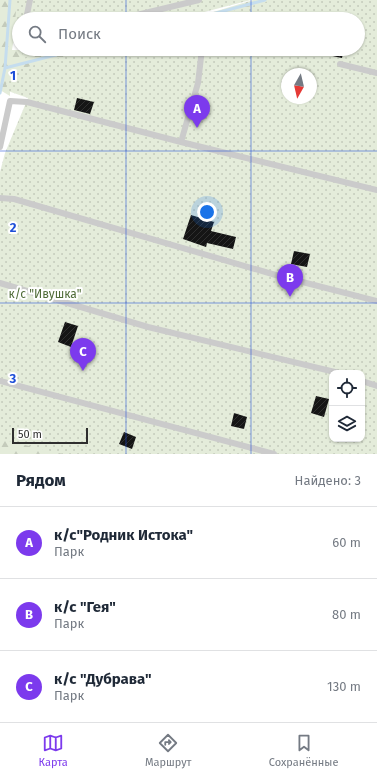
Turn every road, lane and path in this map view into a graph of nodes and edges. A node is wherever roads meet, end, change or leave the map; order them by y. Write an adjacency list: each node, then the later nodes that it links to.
1 (30, 0): 3 (lane)
2 (199, 0): 4 (lane)
3 (27, 12)
4 (149, 12)
5 (201, 56): 8 (lane)
6 (340, 64): 7 (lane)
7 (377, 73)
8 (181, 142): 9 (lane); 10 (lane)
9 (0, 147)
10 (377, 190)
11 (0, 198): 13 (lane)
12 (0, 282): 14 (lane)
13 (377, 301)
14 (329, 371)
15 (0, 381): 18 (lane)
16 (365, 381): 17 (lane)
17 (377, 386)
18 (274, 454)

